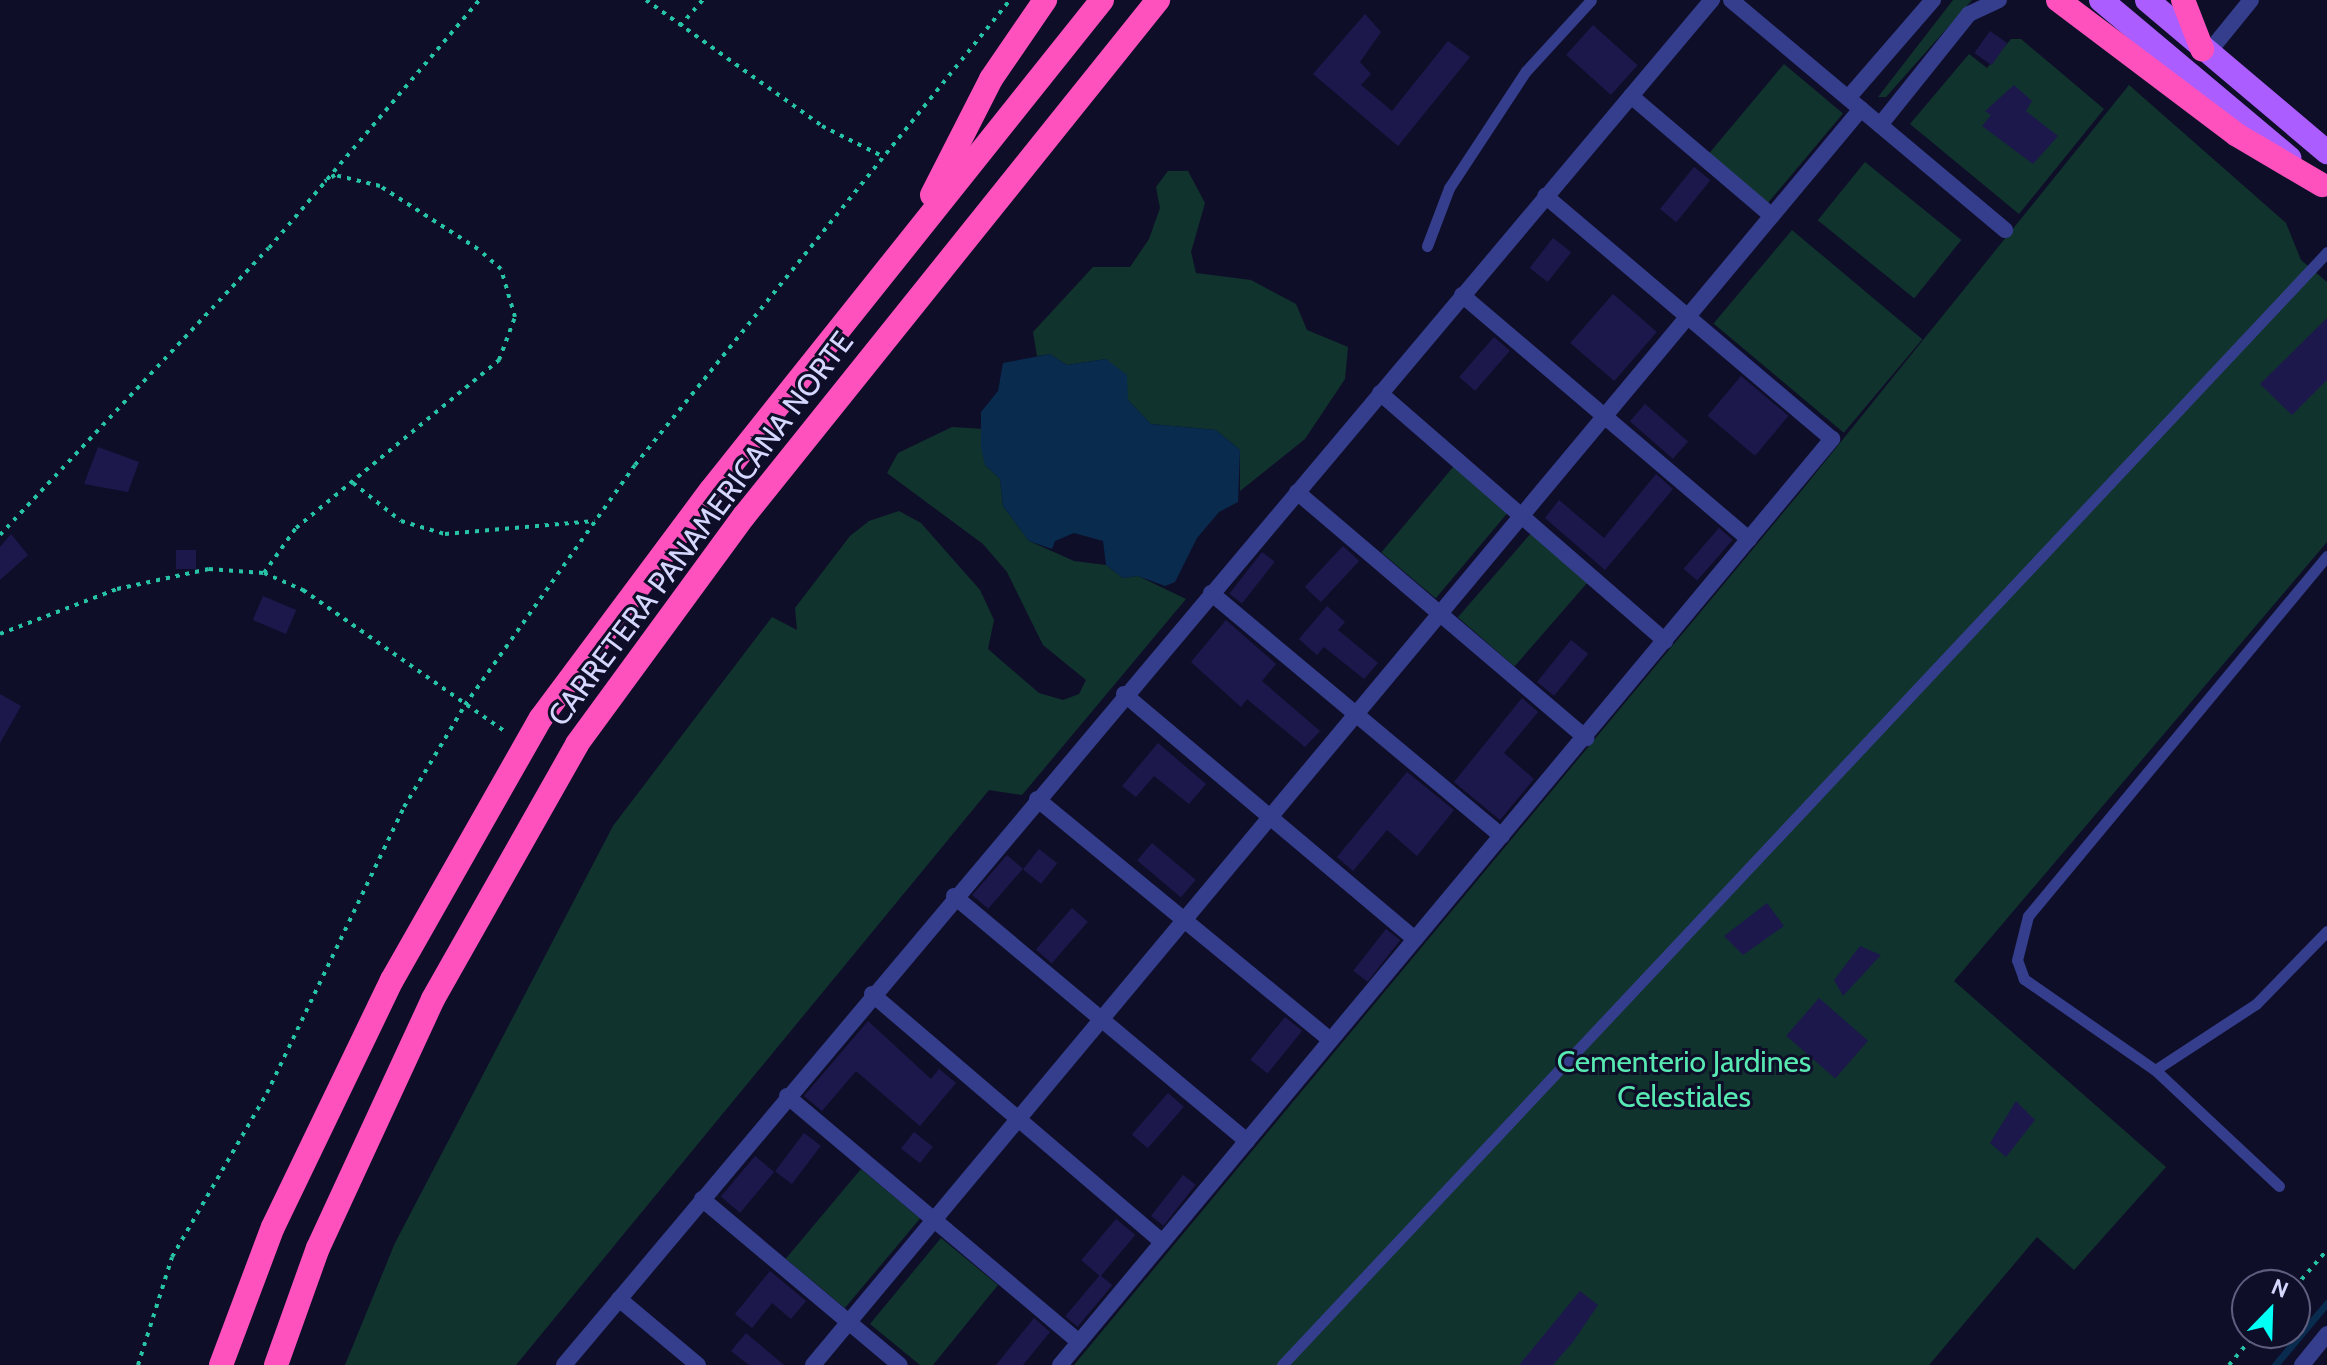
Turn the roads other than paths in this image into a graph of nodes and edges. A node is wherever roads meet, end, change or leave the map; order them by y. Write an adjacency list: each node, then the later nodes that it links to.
1 (1045, 0): 23 (highway)
2 (1102, 0): 23 (highway, CARRETERA PANAMERICANA NORTE)
3 (1158, 0): 63 (highway, CARRETERA PANAMERICANA NORTE)
4 (1591, 0): 24 (lane)
5 (1712, 0): 15 (street)
6 (1731, 0): 16 (street)
7 (1933, 0): 16 (street)
8 (1999, 0): 17 (street)
9 (2058, 0): 19 (highway)
10 (2101, 0): 19 (main road)
11 (2147, 0): 14 (main road)
12 (2183, 0): 14 (highway)
13 (2251, 0): 14 (street)
14 (2205, 51): 18 (main road)
15 (1631, 96): 20 (street); 21 (street)
16 (1855, 104): 17 (street); 21 (street)
17 (1880, 125): 22 (street)
18 (2327, 152)
19 (2324, 188)
20 (1545, 196): 26 (street); 27 (street)
21 (1772, 216): 27 (street)
22 (2005, 230)
23 (905, 246): 62 (highway, CARRETERA PANAMERICANA NORTE)
24 (1427, 246)
25 (2327, 252): 69 (lane)
26 (1462, 295): 28 (street); 29 (street)
27 (1687, 317): 29 (street); 32 (street)
28 (1380, 393): 30 (street); 31 (street)
29 (1604, 417): 31 (street); 32 (street)
30 (1297, 492): 34 (street); 35 (street)
31 (1522, 516): 35 (street); 36 (street)
32 (1749, 539): 36 (street)
33 (2327, 556): 50 (lane)
34 (1211, 593): 37 (street); 38 (street)
35 (1440, 614): 38 (street); 39 (street)
36 (1665, 641): 39 (street)
37 (1124, 694): 40 (street); 41 (street)
38 (1356, 714): 41 (street); 42 (street)
39 (1586, 738): 42 (street)
40 (1037, 799): 43 (street); 44 (street)
41 (1270, 817): 44 (street); 46 (street)
42 (1502, 836): 46 (street)
43 (954, 896): 47 (street); 48 (street)
44 (1184, 920): 48 (street); 49 (street)
45 (2327, 931): 50 (lane)
46 (1415, 939): 49 (street)
47 (872, 994): 51 (street); 52 (street)
48 (1102, 1019): 52 (street); 53 (street)
49 (1330, 1040): 53 (street)
50 (2155, 1070): 54 (lane)
51 (787, 1096): 55 (street); 56 (street)
52 (1018, 1119): 56 (street); 57 (street)
53 (1247, 1141): 57 (street)
54 (2279, 1186)
55 (702, 1199): 58 (street); 59 (street)
56 (934, 1220): 59 (street); 61 (street)
57 (1162, 1242): 61 (street)
58 (619, 1299): 64 (street); 65 (street)
59 (849, 1322): 66 (street); 67 (street)
60 (2327, 1334): 70 (street)
61 (1079, 1342): 68 (street)
62 (221, 1365)
63 (276, 1365)
64 (564, 1365)
65 (698, 1365)
66 (813, 1365)
67 (900, 1365)
68 (1060, 1365)
69 (1282, 1365)
70 (2302, 1365)

